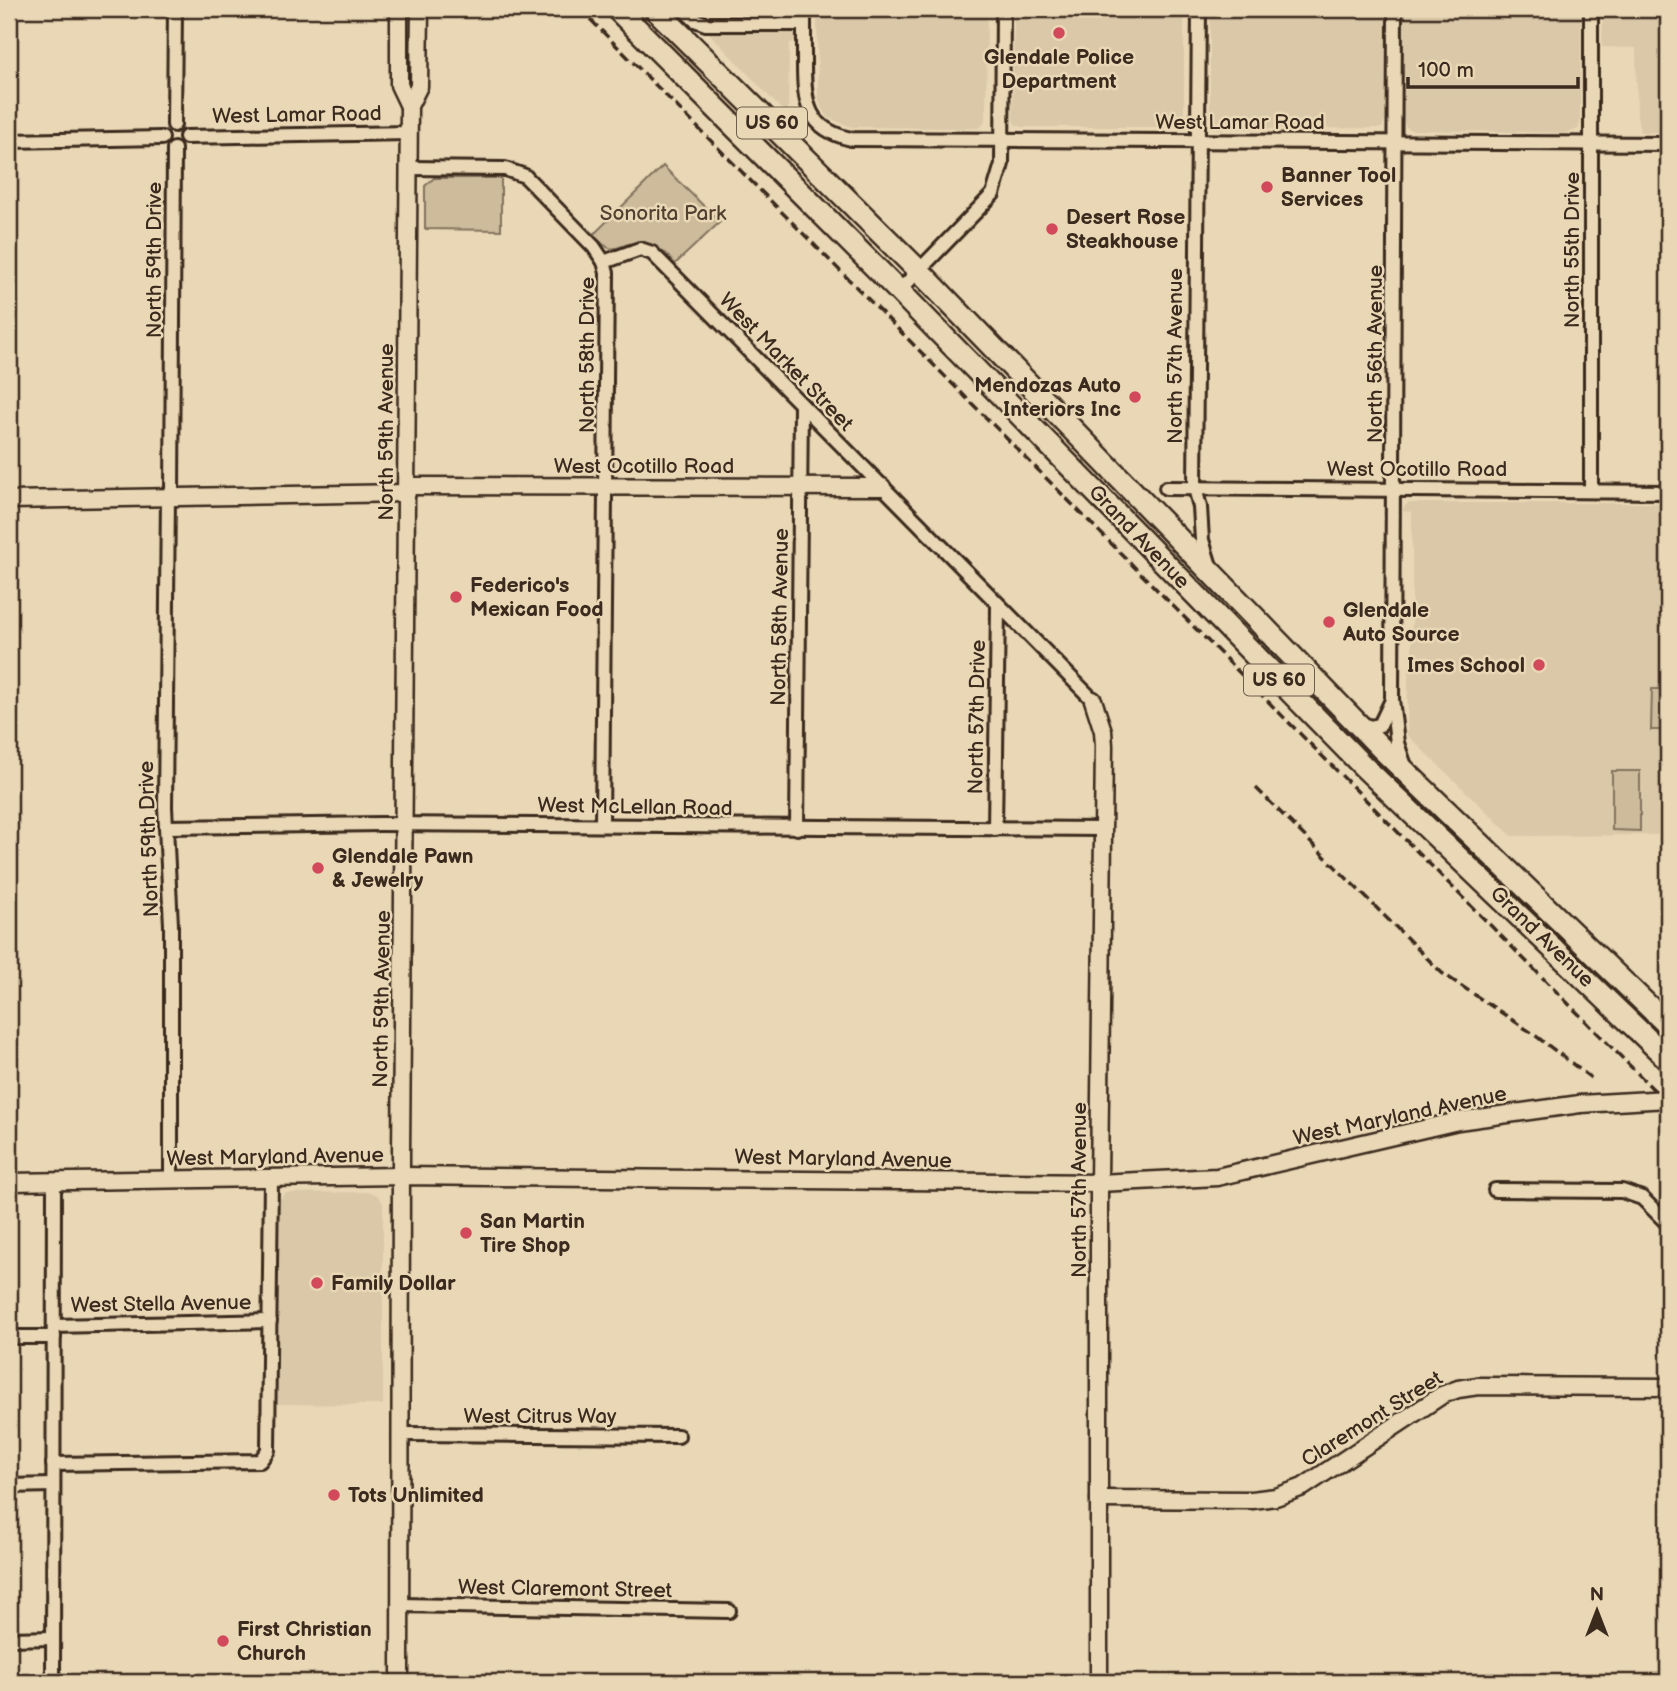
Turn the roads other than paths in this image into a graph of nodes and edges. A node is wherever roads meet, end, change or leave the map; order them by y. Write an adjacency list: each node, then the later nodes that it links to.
1 (175, 9): 14 (street)
2 (399, 9): 13 (street, North 59th Avenue)
3 (420, 9): 13 (street, North 59th Avenue)
4 (617, 9): 28 (highway, Grand Avenue / US 60)
5 (655, 9): 27 (highway, Grand Avenue / US 60)
6 (683, 9): 12 (street)
7 (804, 9): 12 (street)
8 (1003, 9): 18 (street)
9 (1199, 9): 20 (street, North 57th Avenue)
10 (1395, 9): 21 (street, North 56th Avenue)
11 (1591, 9): 22 (street, North 55th Drive)
12 (804, 24): 18 (street, West Lamar Road)
13 (409, 106): 15 (street, North 59th Avenue)
14 (174, 125): 16 (street); 17 (street)
15 (409, 133): 16 (street, West Lamar Road); 25 (street, North 59th Avenue)
16 (186, 136): 24 (street)
17 (162, 138): 19 (street); 24 (street)
18 (1002, 140): 20 (street, West Lamar Road); 27 (street)
19 (9, 141)
20 (1198, 142): 21 (street, West Lamar Road); 34 (street, North 57th Avenue)
21 (1394, 142): 22 (street, West Lamar Road); 36 (street, North 56th Avenue)
22 (1591, 144): 23 (street, West Lamar Road); 37 (street, North 55th Drive)
23 (1668, 144)
24 (174, 149): 39 (street, North 59th Drive)
25 (409, 168): 26 (street); 35 (street, North 59th Avenue)
26 (604, 262): 29 (street, West Market Street); 30 (street, North 58th Drive)
27 (919, 271): 28 (street); 41 (highway, Grand Avenue / US 60)
28 (899, 290): 54 (highway, Grand Avenue / US 60)
29 (801, 405): 31 (street, North 58th Avenue); 32 (street, West Market Street)
30 (605, 487): 31 (street, West Ocotillo Road); 35 (street, West Ocotillo Road); 48 (street, North 58th Drive)
31 (800, 487): 32 (street, West Ocotillo Road); 50 (street, North 58th Avenue)
32 (881, 487): 42 (street, West Market Street)
33 (1166, 488): 34 (street, West Ocotillo Road)
34 (1195, 488): 36 (street, West Ocotillo Road); 41 (street, North 57th Avenue)
35 (407, 489): 39 (street, West Ocotillo Road); 47 (street, North 59th Avenue)
36 (1394, 490): 37 (street, West Ocotillo Road); 43 (street, North 56th Avenue)
37 (1591, 491): 38 (street, West Ocotillo Road)
38 (1668, 492)
39 (170, 497): 40 (street, West Ocotillo Road); 49 (street, North 59th Drive)
40 (9, 500)
41 (1213, 575): 45 (highway, Grand Avenue / US 60)
42 (998, 606): 44 (street, West Market Street); 51 (street, North 57th Drive)
43 (1392, 699): 45 (street); 46 (street, North 56th Avenue)
44 (1093, 701): 52 (street, North 57th Avenue)
45 (1352, 718): 46 (highway, Grand Avenue / US 60)
46 (1408, 774): 53 (highway, Grand Avenue / US 60)
47 (404, 824): 48 (street, West McLellan Road); 49 (street, West McLellan Road); 56 (street, North 59th Avenue)
48 (602, 825): 50 (street, West McLellan Road)
49 (166, 827): 57 (street, North 59th Drive)
50 (797, 828): 51 (street, West McLellan Road)
51 (995, 829): 52 (street, West McLellan Road)
52 (1104, 829): 61 (street, North 57th Avenue)
53 (1668, 1025)
54 (1668, 1059)
55 (1668, 1099): 61 (street, West Maryland Avenue, bridge)
56 (401, 1176): 58 (street, West Maryland Avenue); 61 (street, West Maryland Avenue); 68 (street, North 59th Avenue)
57 (171, 1179): 58 (street, West Maryland Avenue); 60 (street, West Maryland Avenue)
58 (271, 1179): 64 (street)
59 (9, 1182): 60 (street, West Maryland Avenue)
60 (54, 1182): 65 (street)
61 (1099, 1183): 73 (street, North 57th Avenue)
62 (1495, 1190): 63 (street)
63 (1668, 1224)
64 (270, 1321): 65 (street, West Stella Avenue); 70 (street)
65 (54, 1331): 66 (street, West Stella Avenue); 70 (street)
66 (9, 1337)
67 (1668, 1387): 73 (street, Claremont Street)
68 (401, 1434): 69 (street, West Citrus Way); 74 (street, North 59th Avenue)
69 (678, 1436)
70 (53, 1465): 71 (street)
71 (52, 1485): 72 (street); 76 (street)
72 (9, 1486)
73 (1099, 1499): 80 (street, North 57th Avenue)
74 (400, 1605): 75 (street, West Claremont Street); 79 (street, North 59th Avenue)
75 (729, 1611)
76 (53, 1638): 77 (street); 78 (street)
77 (9, 1639)
78 (53, 1682)
79 (400, 1682)
80 (1099, 1682)

